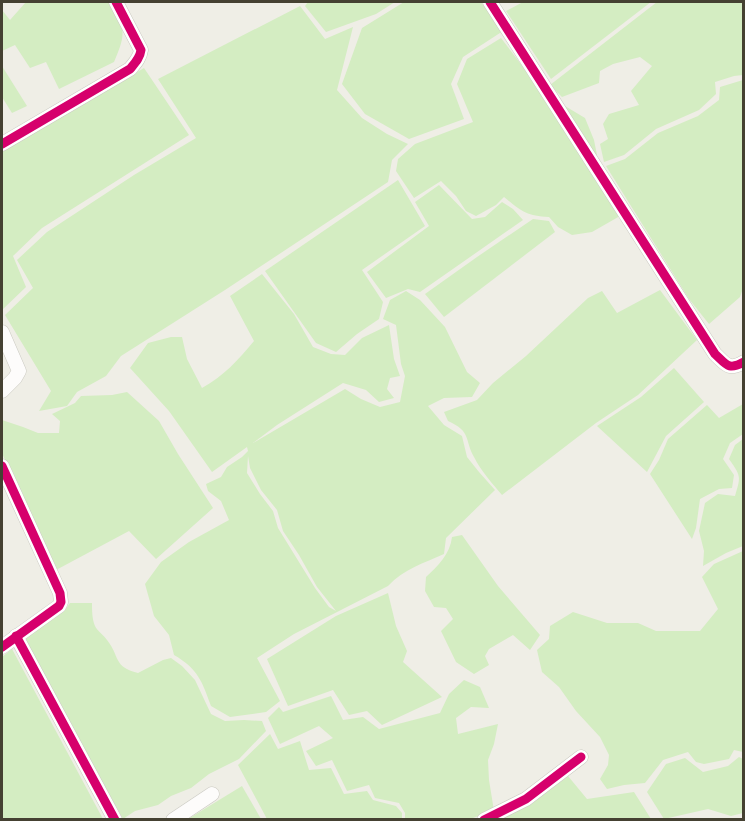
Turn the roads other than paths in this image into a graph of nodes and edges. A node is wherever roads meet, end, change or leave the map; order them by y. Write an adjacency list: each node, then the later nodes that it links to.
1 (116, 2): 3 (street)
2 (490, 2): 5 (street)
3 (2, 144)
4 (2, 332): 6 (street)
5 (744, 362)
6 (2, 391)
7 (2, 466): 8 (street)
8 (16, 636): 9 (street); 12 (street)
9 (2, 647)
10 (581, 757): 14 (street)
11 (212, 794): 13 (street)
12 (115, 819)
13 (173, 819)
14 (484, 819)

